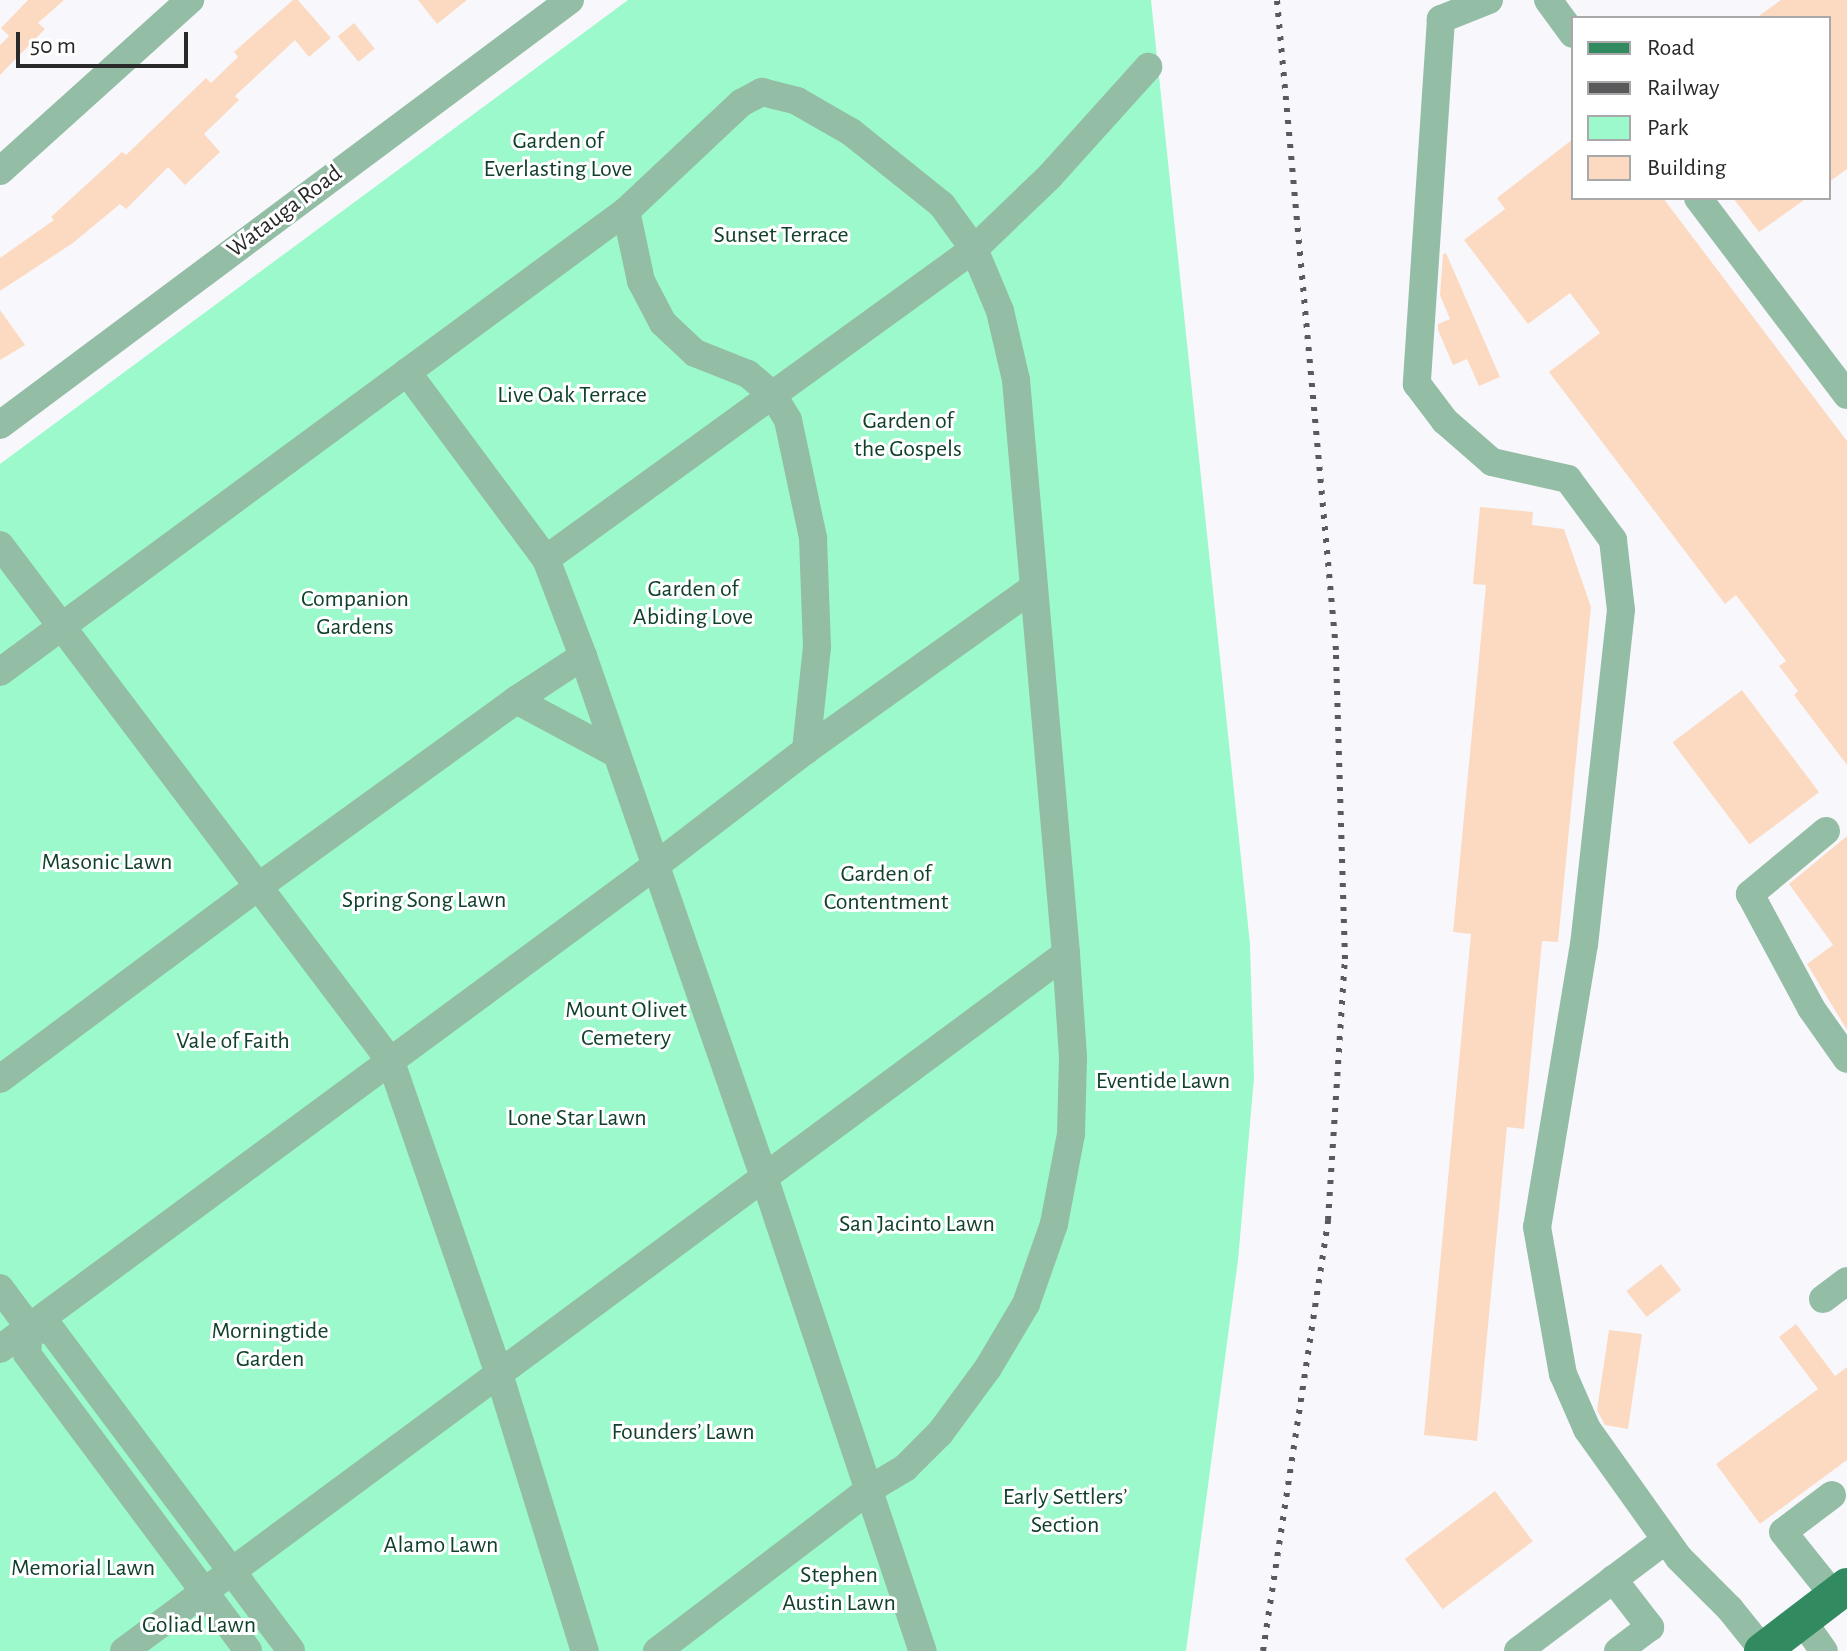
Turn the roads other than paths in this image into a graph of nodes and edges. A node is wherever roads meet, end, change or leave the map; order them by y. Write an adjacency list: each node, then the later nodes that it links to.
1 (190, 0): 7 (street)
2 (570, 0): 14 (street, Watauga Road)
3 (1489, 0): 40 (street)
4 (1548, 0): 5 (street)
5 (1571, 31)
6 (1148, 67): 10 (street)
7 (0, 171)
8 (1700, 200): 13 (street)
9 (626, 211): 10 (street); 11 (street); 12 (street)
10 (974, 249): 12 (street); 17 (street)
11 (407, 372): 16 (street); 18 (street)
12 (773, 395): 16 (street); 22 (street)
13 (1847, 395)
14 (0, 425)
15 (0, 545): 18 (street)
16 (546, 559): 19 (street)
17 (1033, 588): 22 (street); 27 (street)
18 (63, 624): 20 (street); 26 (street)
19 (583, 656): 21 (street); 23 (street)
20 (0, 672)
21 (516, 700): 23 (street); 26 (street)
22 (806, 750): 25 (street)
23 (615, 753): 25 (street)
24 (1826, 831): 28 (street)
25 (655, 866): 29 (street); 31 (street)
26 (258, 887): 29 (street); 30 (street)
27 (1066, 954): 31 (street); 38 (street)
28 (1847, 1059)
29 (391, 1062): 35 (street); 37 (street)
30 (0, 1079)
31 (764, 1177): 37 (street); 38 (street)
32 (1847, 1281): 34 (street)
33 (0, 1288): 35 (street)
34 (1823, 1299)
35 (29, 1327): 36 (street); 41 (street); 44 (street)
36 (0, 1349)
37 (499, 1374): 41 (street); 50 (street)
38 (870, 1489): 51 (street); 52 (street)
39 (1832, 1495): 43 (street)
40 (1666, 1540): 42 (street); 46 (street)
41 (231, 1571): 44 (street); 49 (street)
42 (1613, 1579): 53 (street); 54 (street)
43 (1841, 1591): 45 (main road)
44 (204, 1592): 47 (street); 48 (street)
45 (1802, 1620): 46 (main road); 55 (street)
46 (1762, 1650)
47 (124, 1651)
48 (248, 1651)
49 (291, 1651)
50 (585, 1651)
51 (657, 1651)
52 (923, 1651)
53 (1518, 1651)
54 (1618, 1651)
55 (1824, 1651)

